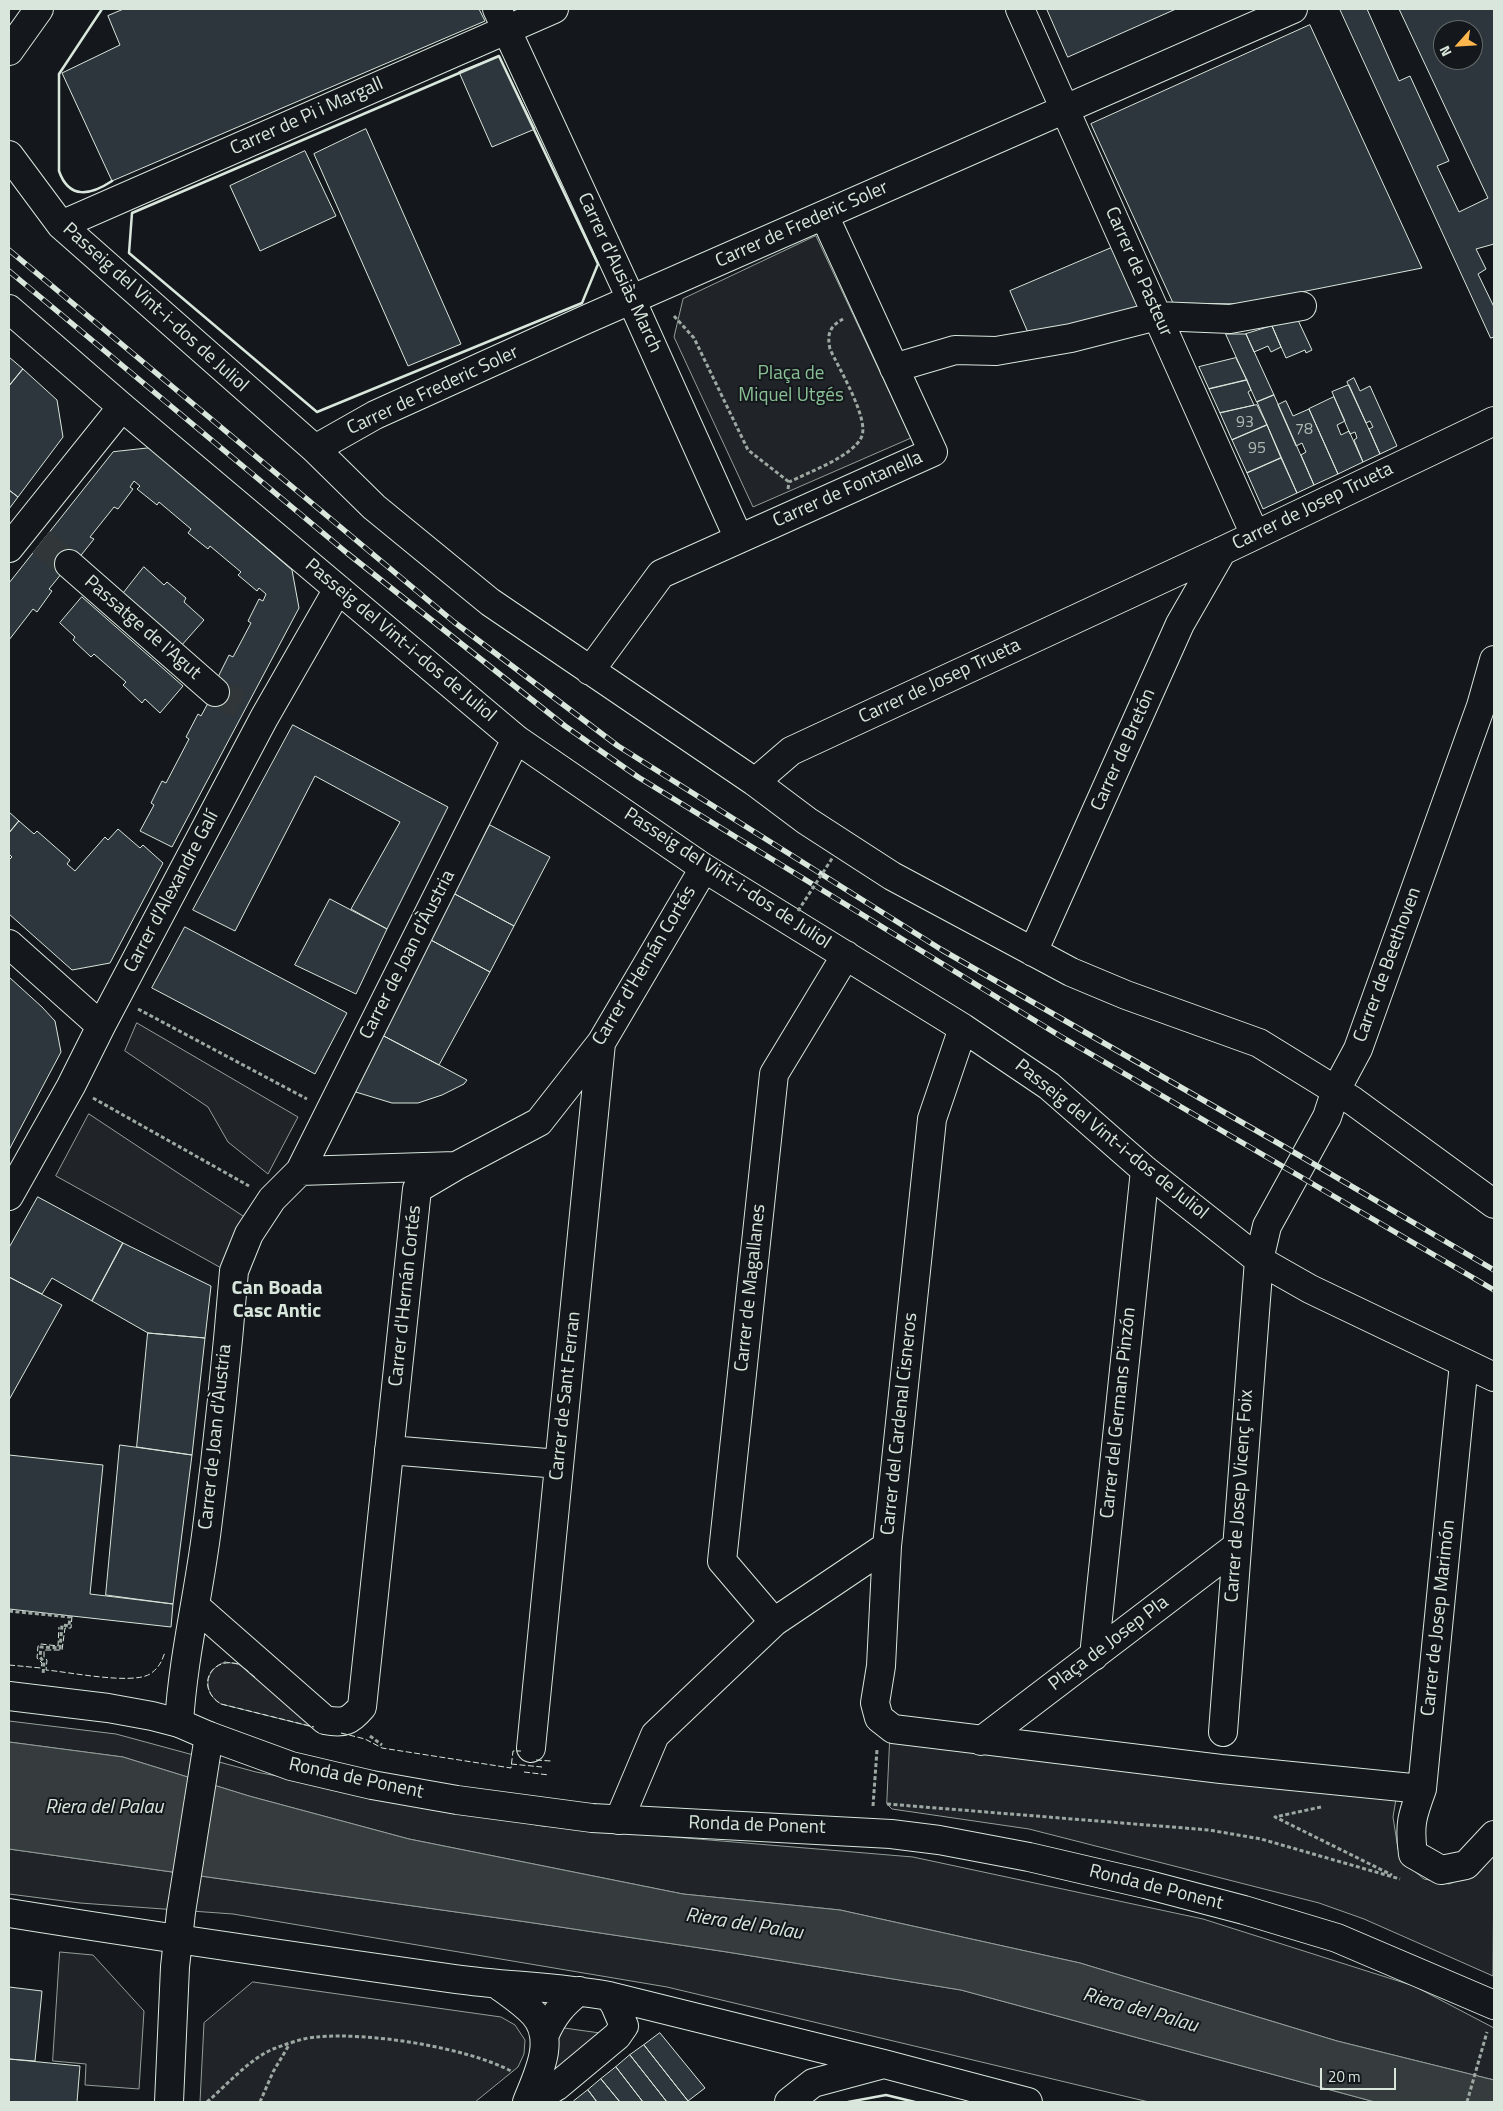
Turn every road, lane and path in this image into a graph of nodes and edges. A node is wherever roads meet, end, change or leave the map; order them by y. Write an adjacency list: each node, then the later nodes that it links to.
1 (39, 9): 6 (street)
2 (554, 9): 5 (street, Carrer de Pi i Margall)
3 (1020, 9): 7 (street, Carrer de Pasteur)
4 (1293, 9): 7 (street, Carrer de Frederic Soler)
5 (502, 19): 10 (street, Carrer de Pi i Margall); 11 (street, Carrer d'Ausiàs March)
6 (9, 51)
7 (1065, 109): 9 (street, Carrer de Frederic Soler); 15 (street, Carrer de Pasteur)
8 (9, 155): 10 (street, Passeig del Vint-i-dos de Juliol)
9 (824, 215): 11 (street, Carrer de Frederic Soler); 17 (street, Carrer de Fontanella)
10 (61, 225): 20 (street, Passeig del Vint-i-dos de Juliol)
11 (631, 299): 20 (street, Carrer de Frederic Soler); 24 (street, Carrer d'Ausiàs March)
12 (1302, 306): 15 (street)
13 (9, 309): 18 (street, Passeig del Vint-i-dos de Juliol)
14 (674, 316): 21 (path)
15 (1157, 316): 17 (street); 23 (street, Carrer de Pasteur)
16 (848, 317): 21 (path)
17 (894, 368): 24 (street, Carrer de Fontanella)
18 (122, 407): 25 (street); 28 (street, Passeig del Vint-i-dos de Juliol)
19 (1493, 424): 23 (street, Carrer de Josep Trueta)
20 (315, 449): 32 (street, Passeig del Vint-i-dos de Juliol)
21 (790, 482): 22 (path)
22 (786, 495)
23 (1255, 535): 26 (street, Carrer de Josep Trueta)
24 (739, 539): 32 (street, Carrer de Fontanella)
25 (9, 548)
26 (1222, 551): 29 (street, Carrer de Josep Trueta); 30 (street, Carrer de Bretón)
27 (69, 564): 33 (street, Passatge de l'Agut)
28 (338, 589): 35 (street, Passeig del Vint-i-dos de Juliol); 43 (street, Carrer d'Alexandre Galí)
29 (1132, 593): 30 (street); 36 (street, Carrer de Josep Trueta)
30 (1180, 624): 41 (street, Carrer de Bretón)
31 (1494, 660): 34 (street, Carrer de Beethoven)
32 (590, 671): 36 (street, Passeig del Vint-i-dos de Juliol)
33 (214, 692)
34 (1488, 707): 48 (street, Carrer de Beethoven)
35 (516, 739): 38 (street, Passeig del Vint-i-dos de Juliol); 49 (street, Carrer de Joan d'Àustria)
36 (755, 782): 41 (street, Passeig del Vint-i-dos de Juliol)
37 (833, 857): 39 (path, bridge)
38 (704, 868): 42 (street, Passeig del Vint-i-dos de Juliol); 46 (street, Carrer d'Hernán Cortés)
39 (798, 911)
40 (9, 944): 44 (street)
41 (1034, 952): 48 (street, Passeig del Vint-i-dos de Juliol)
42 (846, 955): 45 (street, Passeig del Vint-i-dos de Juliol); 65 (street, Carrer de Magallanes)
43 (116, 997): 44 (street, Carrer d'Alexandre Galí); 49 (path)
44 (101, 1026): 47 (street, Carrer d'Alexandre Galí)
45 (963, 1028): 51 (street, Passeig del Vint-i-dos de Juliol); 61 (street, Carrer del Cardenal Cisneros)
46 (601, 1044): 50 (street, Carrer d'Hernán Cortés); 60 (street, Carrer de Sant Ferran)
47 (71, 1086): 53 (street, Carrer d'Alexandre Galí); 54 (path)
48 (1336, 1090): 55 (street, Passeig del Vint-i-dos de Juliol); 56 (street, Carrer de Beethoven)
49 (329, 1112): 52 (street, Carrer de Joan d'Àustria)
50 (456, 1166): 52 (street); 59 (street, Carrer d'Hernán Cortés)
51 (1145, 1170): 56 (street, Passeig del Vint-i-dos de Juliol); 66 (street, Carrer del Germans Pinzón)
52 (300, 1171): 54 (street, Carrer de Joan d'Àustria)
53 (9, 1196)
54 (272, 1198): 63 (street, Carrer de Joan d'Àustria)
55 (1494, 1204)
56 (1259, 1260): 57 (street, Passeig del Vint-i-dos de Juliol); 62 (street, Carrer de Josep Vicenç Foix)
57 (1464, 1363): 58 (street, Passeig del Vint-i-dos de Juliol); 77 (street, Carrer de Josep Marimón)
58 (1494, 1377)
59 (389, 1450): 60 (street); 70 (street, Carrer d'Hernán Cortés)
60 (559, 1464): 76 (street, Carrer de Sant Ferran)
61 (887, 1546): 65 (street); 73 (street, Carrer del Cardenal Cisneros)
62 (1236, 1547): 66 (street, Plaça de Josep Pla); 71 (street, Carrer de Josep Vicenç Foix)
63 (195, 1606): 69 (street, Carrer de Joan d'Àustria); 70 (street)
64 (9, 1611): 67 (path)
65 (774, 1622): 81 (street)
66 (1094, 1656): 73 (street, Plaça de Josep Pla)
67 (43, 1675)
68 (9, 1696): 69 (street, Ronda de Ponent)
69 (179, 1723): 72 (street, Ronda de Ponent)
70 (361, 1728): 74 (path)
71 (1223, 1732)
72 (209, 1736): 81 (street, Ronda de Ponent); 86 (street)
73 (981, 1740): 77 (street, Carrer del Cardenal Cisneros)
74 (382, 1745)
75 (878, 1745): 79 (path)
76 (531, 1748)
77 (1422, 1789): 82 (street, Carrer de Josep Marimón)
78 (887, 1804): 83 (path)
79 (873, 1806)
80 (1330, 1806): 83 (path)
81 (619, 1820): 90 (street, Ronda de Ponent)
82 (1494, 1836)
83 (1399, 1879): 84 (path)
84 (1406, 1881)
85 (9, 1913): 86 (street)
86 (178, 1940): 87 (street); 98 (street)
87 (498, 1985): 88 (street); 92 (street)
88 (579, 1991): 89 (street); 92 (street)
89 (609, 1996): 94 (street); 101 (street)
90 (1494, 2005)
91 (1487, 2032): 104 (path)
92 (544, 2034): 101 (street)
93 (289, 2044): 96 (path); 99 (path); 100 (path)
94 (818, 2049): 95 (street); 97 (street)
95 (884, 2064): 97 (street); 103 (street)
96 (518, 2075)
97 (813, 2083): 102 (street)
98 (169, 2102)
99 (207, 2102)
100 (260, 2102)
101 (528, 2102)
102 (789, 2102)
103 (1028, 2102)
104 (1467, 2102)

